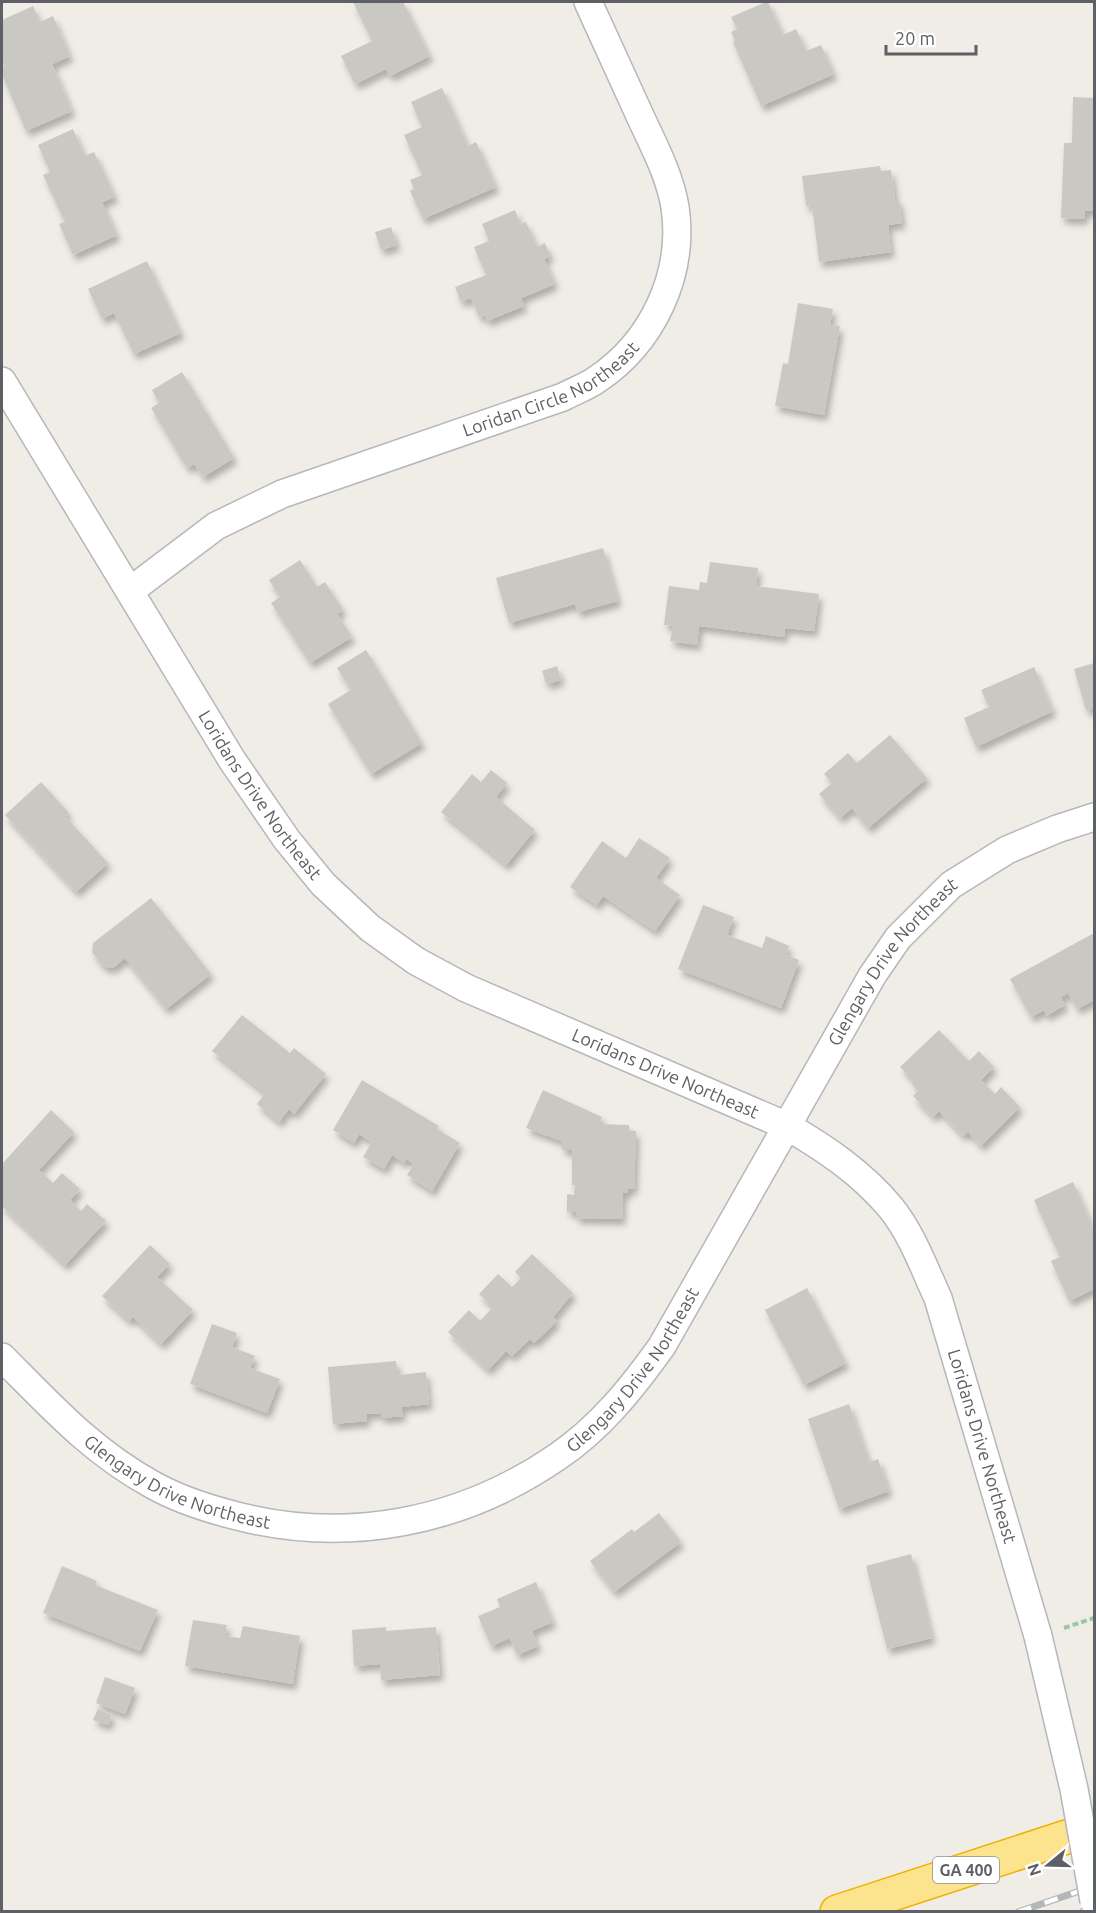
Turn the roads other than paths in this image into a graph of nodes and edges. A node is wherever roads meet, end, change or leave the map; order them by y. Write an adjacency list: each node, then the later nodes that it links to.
1 (588, 2): 3 (street, Loridan Circle Northeast)
2 (2, 381): 3 (street, Loridans Drive Northeast)
3 (130, 591): 5 (street, Loridans Drive Northeast)
4 (1095, 817): 5 (street, Glengary Drive Northeast)
5 (787, 1126): 6 (street, Glengary Drive Northeast); 8 (street, Loridans Drive Northeast, bridge)
6 (2, 1357)
7 (1095, 1827): 9 (highway, GA 400)
8 (1095, 1901)
9 (837, 1911)

